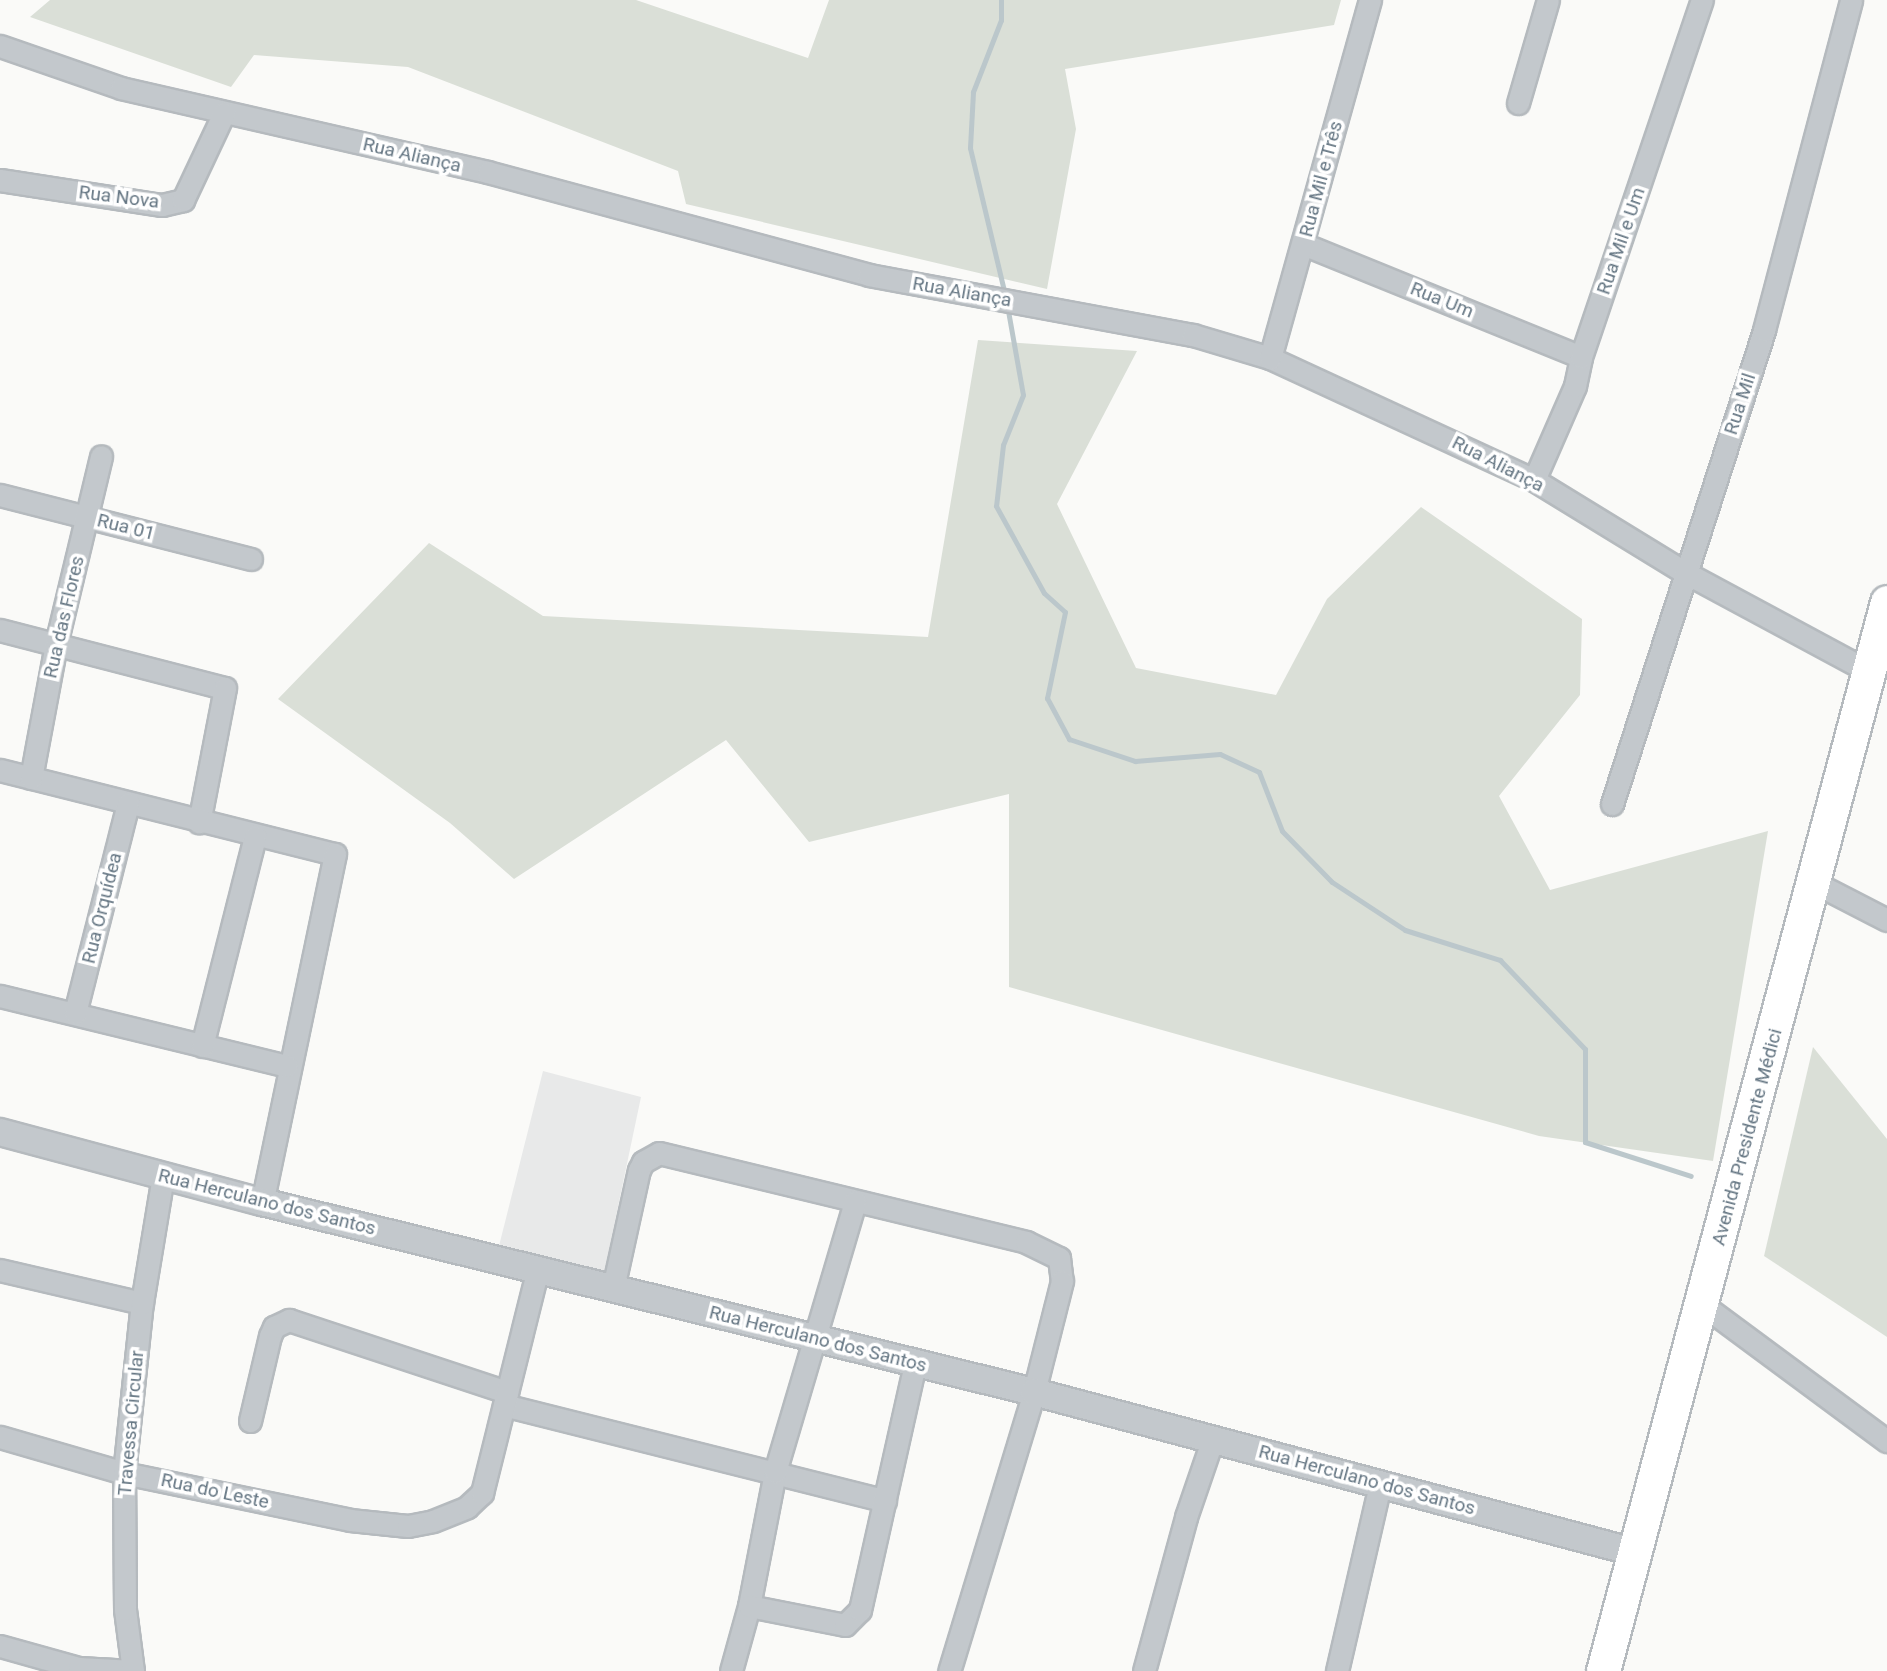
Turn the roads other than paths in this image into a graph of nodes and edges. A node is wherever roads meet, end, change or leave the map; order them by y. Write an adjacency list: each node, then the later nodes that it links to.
1 (1370, 0): 9 (street, Rua Mil e Três)
2 (1548, 0): 6 (street)
3 (1702, 0): 10 (street, Rua Mil e Um)
4 (1851, 0): 17 (street, Rua Mil)
5 (0, 46): 7 (street, Rua Aliança)
6 (1518, 103)
7 (224, 113): 8 (street, Rua Nova); 11 (street, Rua Aliança)
8 (0, 180)
9 (1303, 244): 10 (street, Rua Um); 11 (street, Rua Mil e Três)
10 (1581, 357): 13 (street, Rua Mil e Um)
11 (1270, 358): 13 (street, Rua Aliança)
12 (101, 456): 15 (street, Rua das Flores)
13 (1534, 480): 17 (street, Rua Aliança)
14 (0, 495): 15 (street, Rua 01)
15 (86, 517): 16 (street, Rua 01); 20 (street, Rua das Flores)
16 (251, 559)
17 (1686, 573): 21 (street, Rua Aliança); 25 (street, Rua Mil)
18 (1887, 602): 21 (main road, Avenida Presidente Médici)
19 (0, 630): 20 (street)
20 (56, 644): 23 (street, Rua das Flores); 26 (street)
21 (1870, 672): 28 (main road, Avenida Presidente Médici)
22 (0, 770): 23 (street)
23 (31, 778): 24 (street)
24 (128, 804): 26 (street); 31 (street, Rua Orquídea)
25 (1612, 804)
26 (199, 822): 27 (street)
27 (255, 837): 32 (street); 33 (street)
28 (1815, 883): 29 (street); 42 (main road, Avenida Presidente Médici)
29 (1887, 920)
30 (0, 996): 31 (street)
31 (75, 1013): 32 (street)
32 (202, 1046): 33 (street)
33 (287, 1066): 36 (street)
34 (0, 1132): 35 (street, Rua Herculano dos Santos)
35 (163, 1176): 36 (street, Rua Herculano dos Santos); 41 (street, Travessa Circular)
36 (262, 1202): 38 (street, Rua Herculano dos Santos)
37 (855, 1202): 40 (street); 43 (street); 45 (street)
38 (538, 1269): 40 (street, Rua Herculano dos Santos); 46 (street)
39 (0, 1270): 41 (street)
40 (613, 1288): 43 (street, Rua Herculano dos Santos)
41 (142, 1303): 52 (street, Travessa Circular)
42 (1703, 1305): 50 (street); 55 (main road, Avenida Presidente Médici)
43 (815, 1339): 44 (street, Rua Herculano dos Santos); 51 (street)
44 (915, 1364): 45 (street, Rua Herculano dos Santos); 54 (street)
45 (1034, 1392): 49 (street, Rua Herculano dos Santos); 60 (street)
46 (505, 1399): 47 (street); 51 (street); 52 (street, Rua do Leste)
47 (250, 1421)
48 (0, 1437): 52 (street, Rua do Leste)
49 (1213, 1438): 53 (street, Rua Herculano dos Santos); 61 (street)
50 (1887, 1441)
51 (775, 1472): 54 (street); 56 (street)
52 (124, 1473): 58 (street, Travessa Circular)
53 (1380, 1485): 55 (street, Rua Herculano dos Santos); 62 (street)
54 (885, 1501): 56 (street)
55 (1634, 1552): 63 (main road, Avenida Presidente Médici)
56 (749, 1606): 59 (street)
57 (0, 1646): 58 (street)
58 (133, 1671)
59 (731, 1671)
60 (949, 1671)
61 (1144, 1671)
62 (1337, 1671)
63 (1603, 1671)

